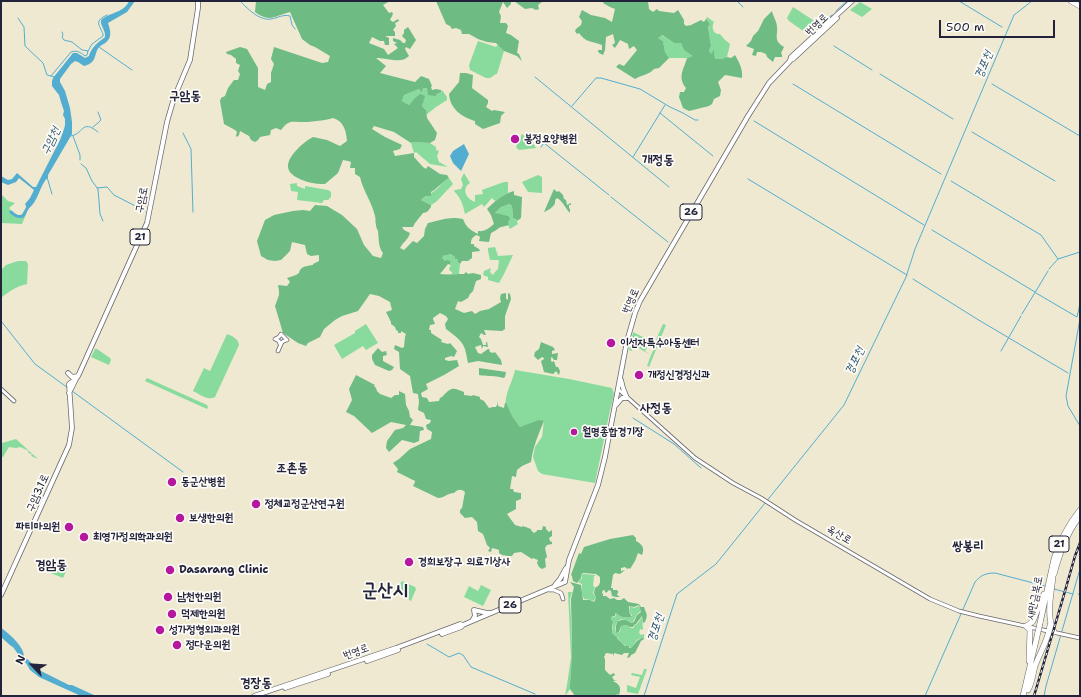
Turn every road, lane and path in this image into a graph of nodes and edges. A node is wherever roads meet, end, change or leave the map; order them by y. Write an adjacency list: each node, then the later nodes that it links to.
1 (199, 1): 11 (main road, 구암로 / 21)
2 (852, 1): 7 (main road, 번영로 / 26)
3 (856, 1): 7 (main road, 번영로 / 26)
4 (1071, 1): 6 (highway)
5 (1076, 1): 6 (highway)
6 (1080, 5)
7 (790, 60): 12 (main road, 번영로 / 26)
8 (280, 344): 9 (main road)
9 (278, 351)
10 (68, 373): 11 (main road)
11 (77, 377): 15 (main road, 구암로); 15 (main road, 구암3.1로)
12 (620, 378): 14 (main road, 번영로 / 26); 16 (main road)
13 (1, 389): 17 (main road)
14 (618, 389): 16 (main road, 옥산로); 18 (main road, 번영로 / 26)
15 (69, 393): 27 (main road, 구암3.1로)
16 (627, 398): 18 (main road); 31 (main road, 옥산로)
17 (14, 401)
18 (614, 407): 21 (main road, 번영로 / 26)
19 (1080, 510): 25 (highway, 21)
20 (1080, 516): 25 (highway, 새만금북로 / 21)
21 (570, 560): 22 (main road); 23 (main road, 번영로 / 26)
22 (566, 569): 23 (main road); 24 (main road)
23 (564, 582): 24 (main road, 번영로)
24 (555, 586): 26 (main road, 번영로 / 26)
25 (1049, 586): 31 (highway); 31 (highway, 새만금북로 / 21, bridge); 32 (highway)
26 (547, 590): 28 (main road); 29 (main road, 번영로 / 26)
27 (1, 595)
28 (563, 599)
29 (495, 612): 30 (main road, 번영로 / 26); 30 (main road)
30 (470, 622): 34 (main road, 번영로 / 26)
31 (1033, 629): 32 (main road, 옥산로); 35 (highway, 새만금북로 / 21); 38 (highway, 새만금북로 / 21)
32 (1055, 633): 33 (main road, 옥산로); 35 (highway)
33 (1080, 638)
34 (289, 686): 36 (main road, 번영로 / 26); 37 (main road, 번영로 / 26)
35 (1028, 690): 39 (highway, 새만금북로 / 21)
36 (254, 696)
37 (262, 696)
38 (1023, 696)
39 (1026, 696)

